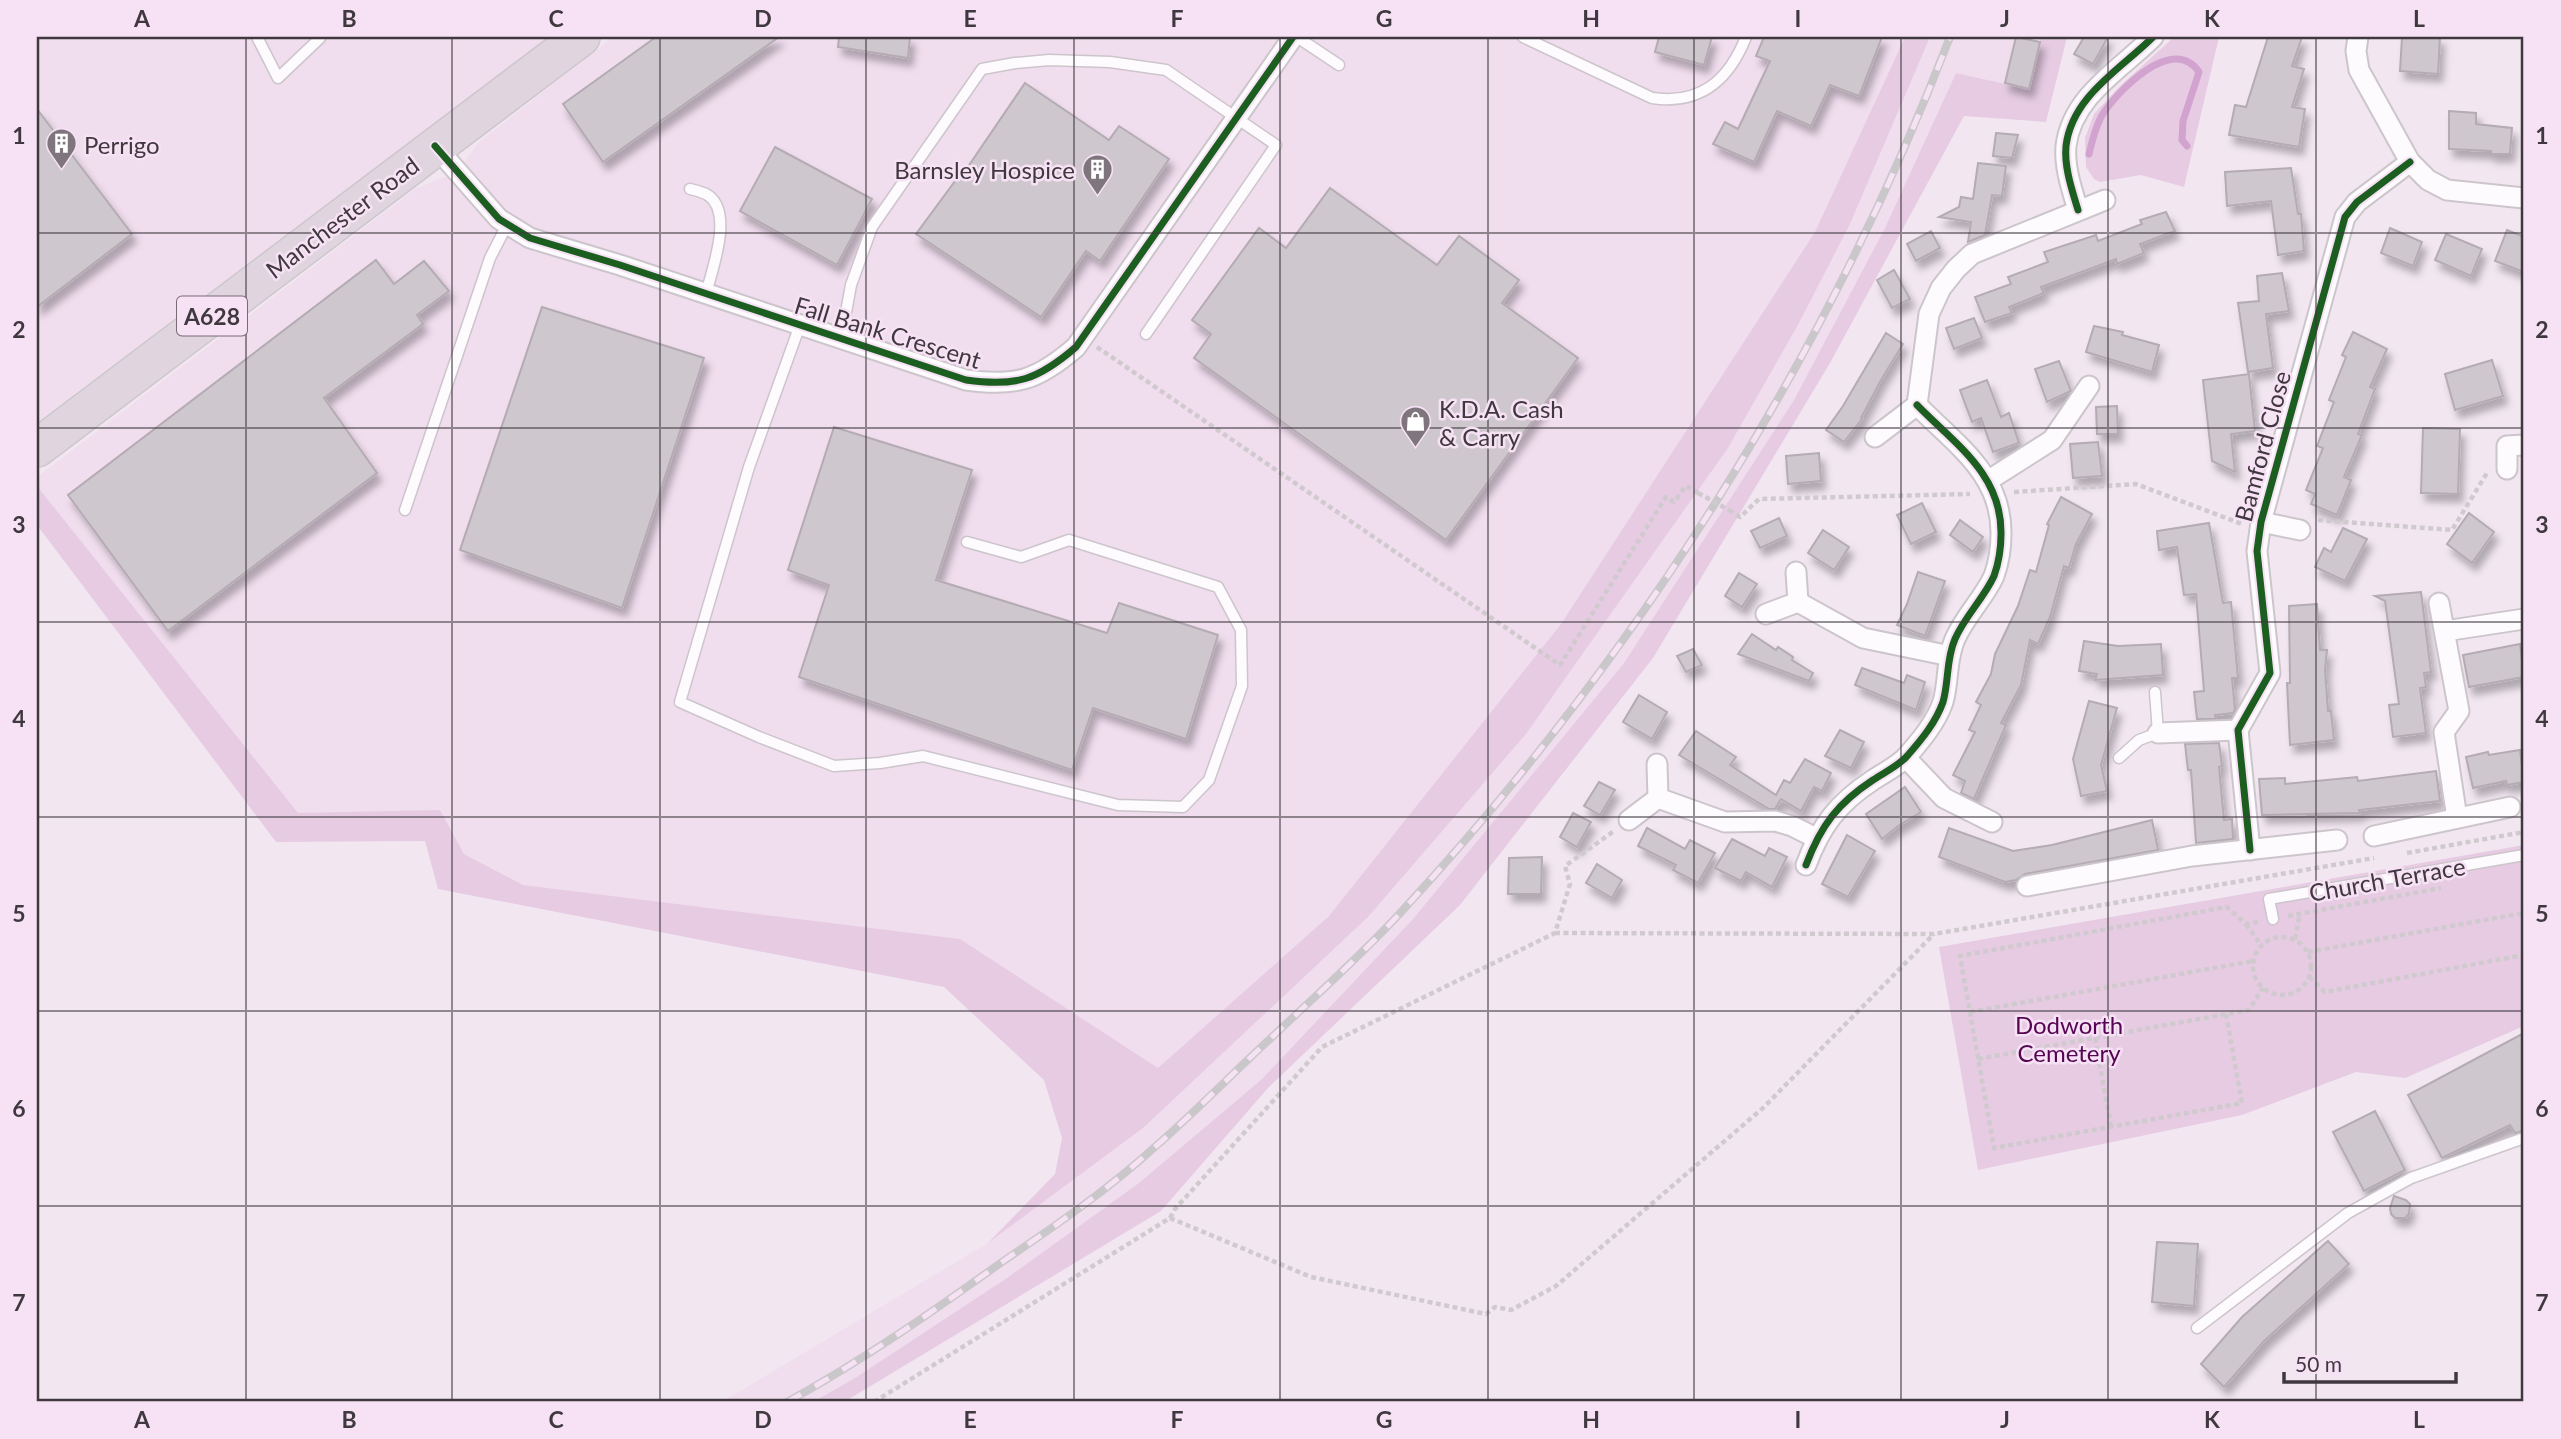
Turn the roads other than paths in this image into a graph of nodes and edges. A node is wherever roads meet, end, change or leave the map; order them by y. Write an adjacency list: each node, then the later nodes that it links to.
1 (257, 37): 8 (lane)
2 (581, 37): 11 (highway, Manchester Road / A628)
3 (1295, 37): 9 (lane); 10 (street, Fall Bank Crescent)
4 (1523, 37): 5 (lane)
5 (1746, 37)
6 (2153, 37): 16 (street)
7 (2358, 37): 12 (street)
8 (320, 38)
9 (1339, 65)
10 (1237, 118): 20 (lane); 21 (street, Fall Bank Crescent); 21 (lane)
11 (435, 146): 17 (street, Fall Bank Crescent); 26 (highway, Manchester Road / A628)
12 (2410, 162): 14 (street); 30 (street, Bamford Close)
13 (690, 188): 18 (lane)
14 (2524, 198)
15 (2105, 200): 16 (street)
16 (2078, 210): 23 (street)
17 (507, 225): 18 (street, Fall Bank Crescent); 29 (lane)
18 (706, 294): 19 (street, Fall Bank Crescent)
19 (800, 325): 21 (street, Fall Bank Crescent); 32 (lane)
20 (1146, 334)
21 (841, 339)
22 (2089, 386): 28 (street)
23 (1917, 405): 24 (street); 28 (street)
24 (1875, 437)
25 (2524, 445): 27 (street)
26 (37, 449)
27 (2507, 469)
28 (1989, 480): 39 (street)
29 (405, 510)
30 (2261, 522): 31 (street, Bamford Close); 41 (street, Bamford Close)
31 (2301, 530)
32 (967, 542)
33 (1796, 572): 34 (street)
34 (1797, 602): 36 (street); 39 (street)
35 (2440, 603): 38 (street)
36 (1766, 614)
37 (2524, 619): 38 (street)
38 (2445, 631): 48 (street)
39 (1950, 656): 43 (street)
40 (2155, 692): 42 (lane)
41 (2238, 730): 42 (street); 54 (street)
42 (2158, 733): 44 (lane)
43 (1906, 758): 50 (street); 52 (street)
44 (2119, 758)
45 (1657, 764): 46 (street)
46 (1658, 798): 49 (street); 52 (street)
47 (2517, 806): 48 (street)
48 (2458, 818): 51 (street)
49 (1629, 820)
50 (1992, 822)
51 (2374, 835)
52 (1816, 838): 56 (street)
53 (2337, 840): 54 (street)
54 (2250, 850): 57 (street)
55 (2524, 855): 58 (lane, Church Terrace)
56 (1806, 865)
57 (2027, 886)
58 (2273, 919)
59 (2524, 1138): 60 (lane)
60 (2197, 1328)

